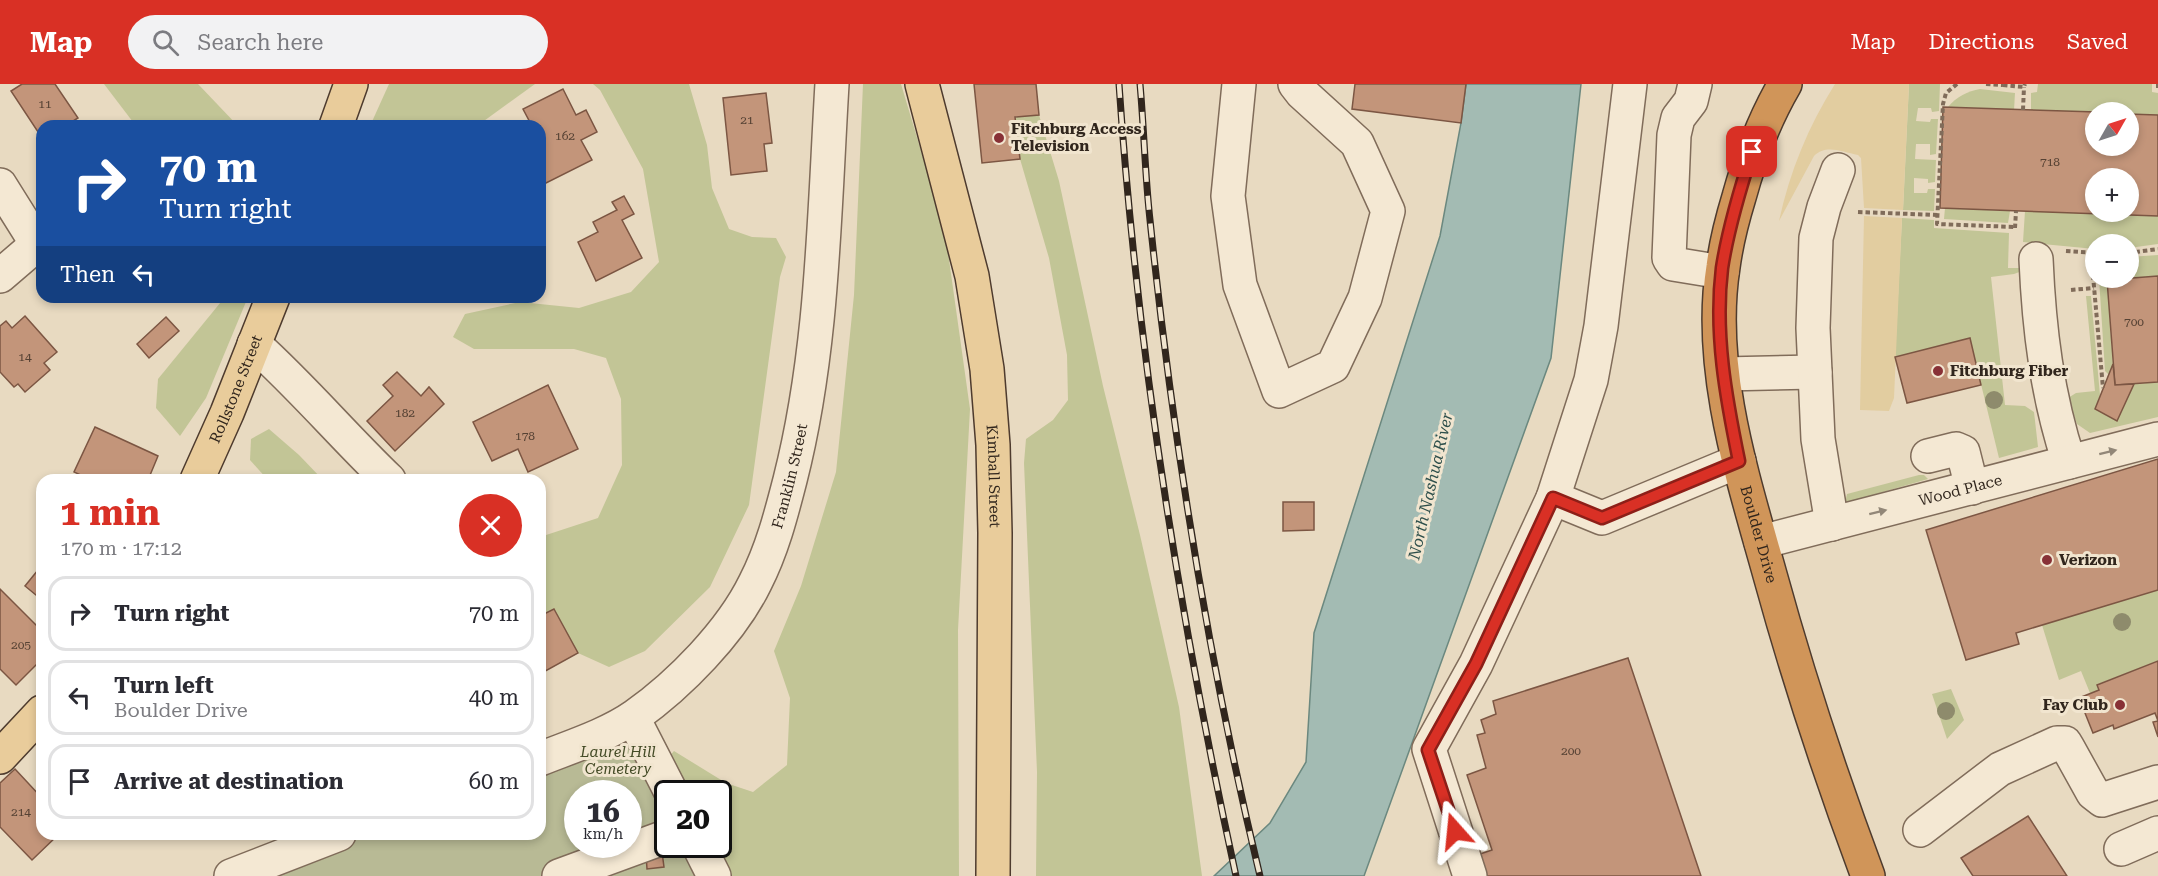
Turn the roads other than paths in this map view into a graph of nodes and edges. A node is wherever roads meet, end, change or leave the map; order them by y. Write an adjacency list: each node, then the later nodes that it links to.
1 (351, 84): 9 (main road)
2 (832, 84): 31 (street, Franklin Street)
3 (922, 84): 46 (main road, Kimball Street)
4 (1239, 84): 5 (street)
5 (1296, 84)
6 (1630, 84): 28 (street)
7 (1695, 84): 15 (street)
8 (1785, 84): 15 (highway, Boulder Drive)
9 (338, 120)
10 (1838, 170): 19 (street)
11 (0, 185): 12 (street)
12 (36, 236)
13 (36, 245): 16 (street)
14 (2036, 259): 24 (street)
15 (1722, 272): 20 (highway, Boulder Drive)
16 (0, 276)
17 (271, 303): 18 (main road, Rollstone Street)
18 (254, 344): 25 (main road, Rollstone Street); 26 (street)
19 (1815, 372): 20 (street); 29 (street)
20 (1724, 374): 23 (highway, Boulder Drive)
21 (2158, 439): 24 (street, Wood Place, one-way to 21)
22 (1928, 456): 27 (street)
23 (1739, 461): 28 (street); 30 (highway, Boulder Drive)
24 (2069, 462): 27 (street, Wood Place)
25 (200, 474)
26 (383, 474)
27 (1972, 488): 29 (street, Wood Place, one-way to 27)
28 (1553, 498): 47 (street)
29 (1832, 524): 30 (street, Wood Place)
30 (1761, 542): 48 (highway, Boulder Drive)
31 (633, 717): 34 (street, Franklin Street); 35 (street)
32 (36, 718): 33 (main road)
33 (0, 756)
34 (546, 757)
35 (665, 780)
36 (2158, 782): 37 (street)
37 (1920, 830)
38 (2158, 833): 41 (street)
39 (324, 840): 43 (street)
40 (654, 841): 44 (street)
41 (2121, 849)
42 (705, 858): 45 (street)
43 (231, 876)
44 (558, 876)
45 (714, 876)
46 (993, 876)
47 (1470, 876)
48 (1868, 876)

